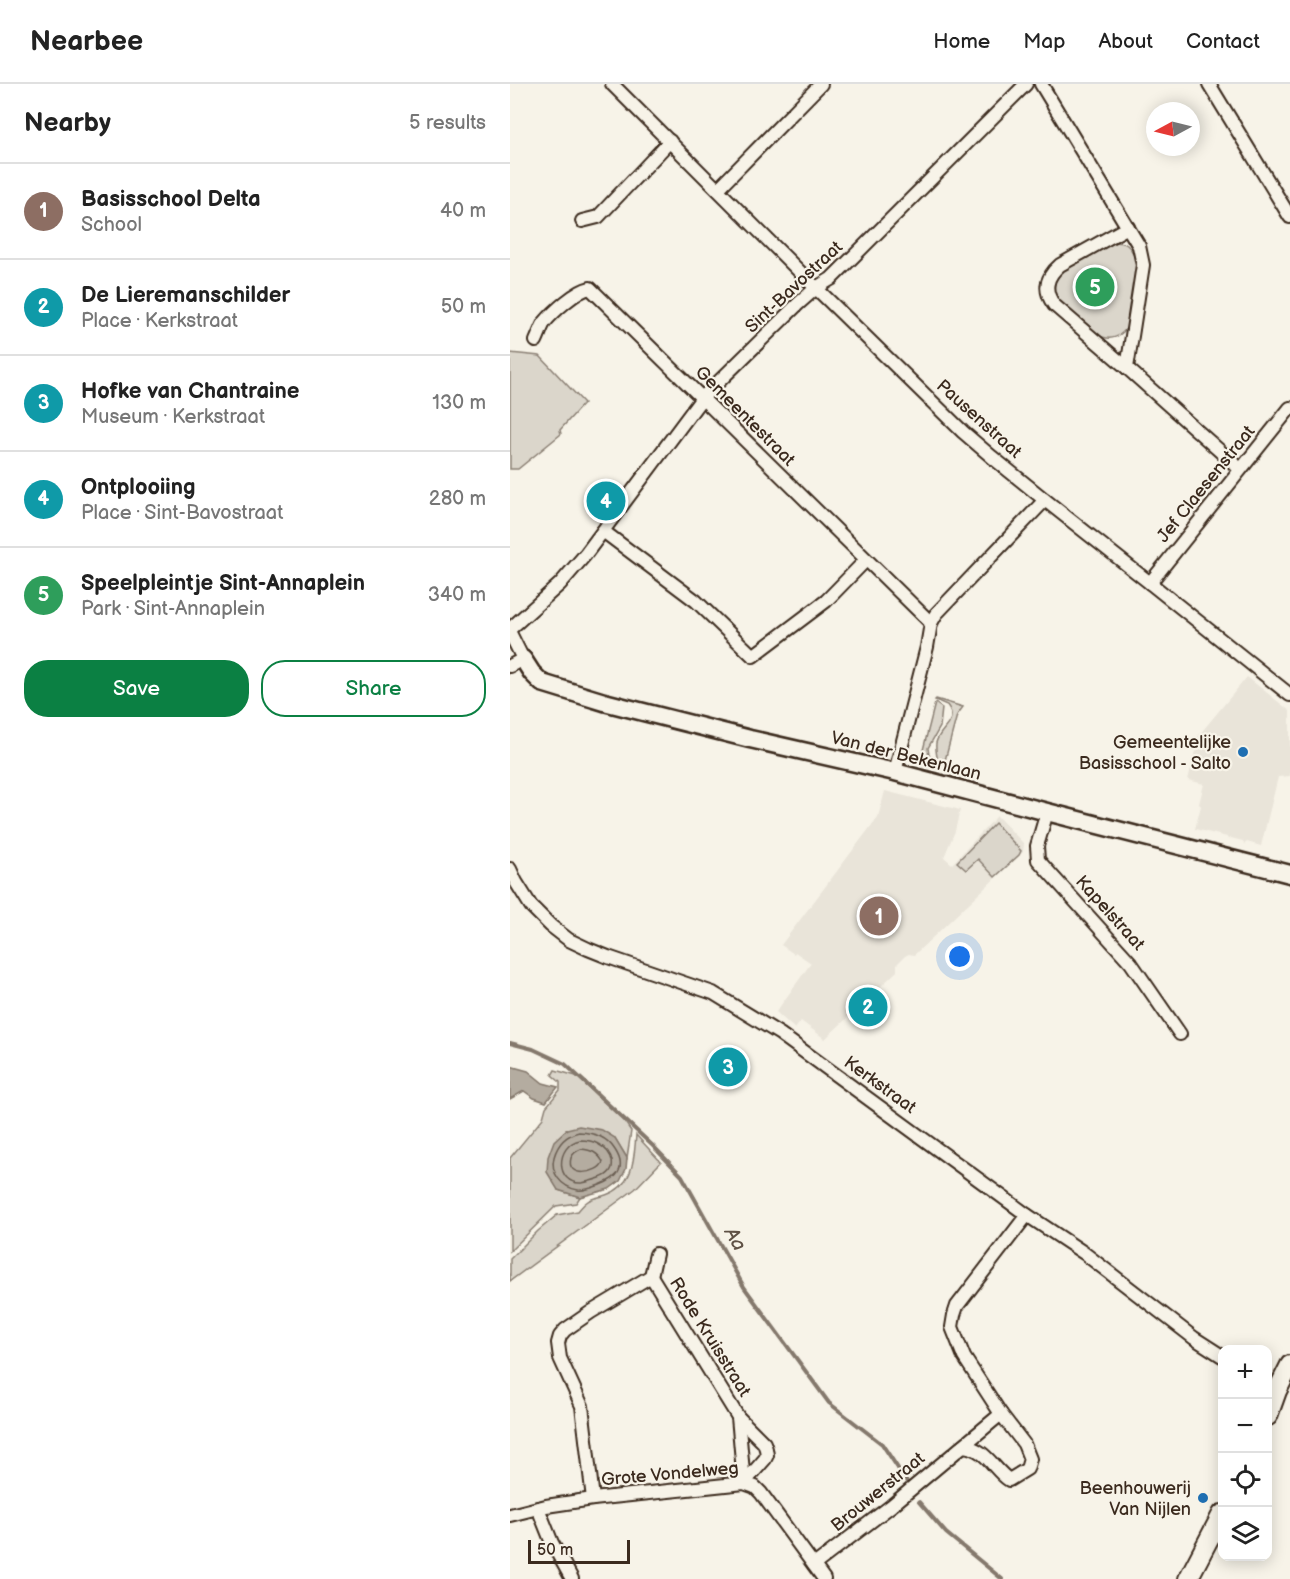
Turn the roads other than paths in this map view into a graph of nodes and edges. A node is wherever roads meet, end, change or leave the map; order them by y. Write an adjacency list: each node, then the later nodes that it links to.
1 (821, 84): 7 (street)
2 (1026, 84): 11 (street, Sint-Bavostraat)
3 (1041, 84): 10 (street)
4 (1209, 84): 8 (street)
5 (616, 85): 6 (street, Pausenstraat)
6 (670, 141): 7 (street, Pausenstraat); 9 (street)
7 (718, 189): 11 (street, Pausenstraat)
8 (1290, 217)
9 (582, 222)
10 (1128, 227): 13 (street); 13 (street)
11 (816, 288): 14 (street, Sint-Bavostraat); 17 (street, Pausenstraat)
12 (536, 341): 14 (street, Gemeentestraat)
13 (1127, 368): 16 (street)
14 (702, 398): 18 (street, Sint-Bavostraat); 19 (street, Gemeentestraat)
15 (1290, 408): 16 (street, Jef Claesenstraat)
16 (1240, 469): 20 (street, Jef Claesenstraat)
17 (1045, 500): 20 (street, Pausenstraat); 21 (street)
18 (603, 531): 19 (street); 22 (street, Sint-Bavostraat)
19 (866, 560): 21 (street, Gemeentestraat)
20 (1150, 583): 24 (street, Pausenstraat)
21 (931, 623): 25 (street)
22 (510, 631): 23 (street)
23 (517, 662): 25 (street, Van der Bekenlaan)
24 (1290, 695)
25 (895, 772): 26 (street, Van der Bekenlaan)
26 (1047, 812): 28 (street, Van der Bekenlaan); 30 (street, Kapelstraat)
27 (510, 869): 29 (street, Kerkstraat)
28 (1290, 874)
29 (513, 885): 31 (street, Kerkstraat)
30 (1180, 1034)
31 (1027, 1215): 34 (street, Kerkstraat); 37 (street)
32 (656, 1254): 33 (street, Rode Kruisstraat)
33 (651, 1276): 38 (street, Rode Kruisstraat); 41 (street, Rode Kruisstraat)
34 (1218, 1353)
35 (1290, 1365): 36 (main road)
36 (1272, 1388)
37 (1001, 1414): 39 (street, Brouwerstraat); 39 (street)
38 (738, 1416): 40 (street, Rode Kruisstraat); 40 (street, Rode Kruisstraat)
39 (963, 1446): 45 (street, Brouwerstraat)
40 (744, 1483): 41 (street, Grote Vondelweg); 45 (street, Grote Vondelweg)
41 (592, 1499): 42 (street, Grote Vondelweg)
42 (538, 1508): 43 (street, Grote Vondelweg); 46 (street)
43 (510, 1515)
44 (1218, 1522): 48 (main road)
45 (814, 1565): 47 (street, Grote Vondelweg)
46 (572, 1579)
47 (824, 1579)
48 (1188, 1579)

